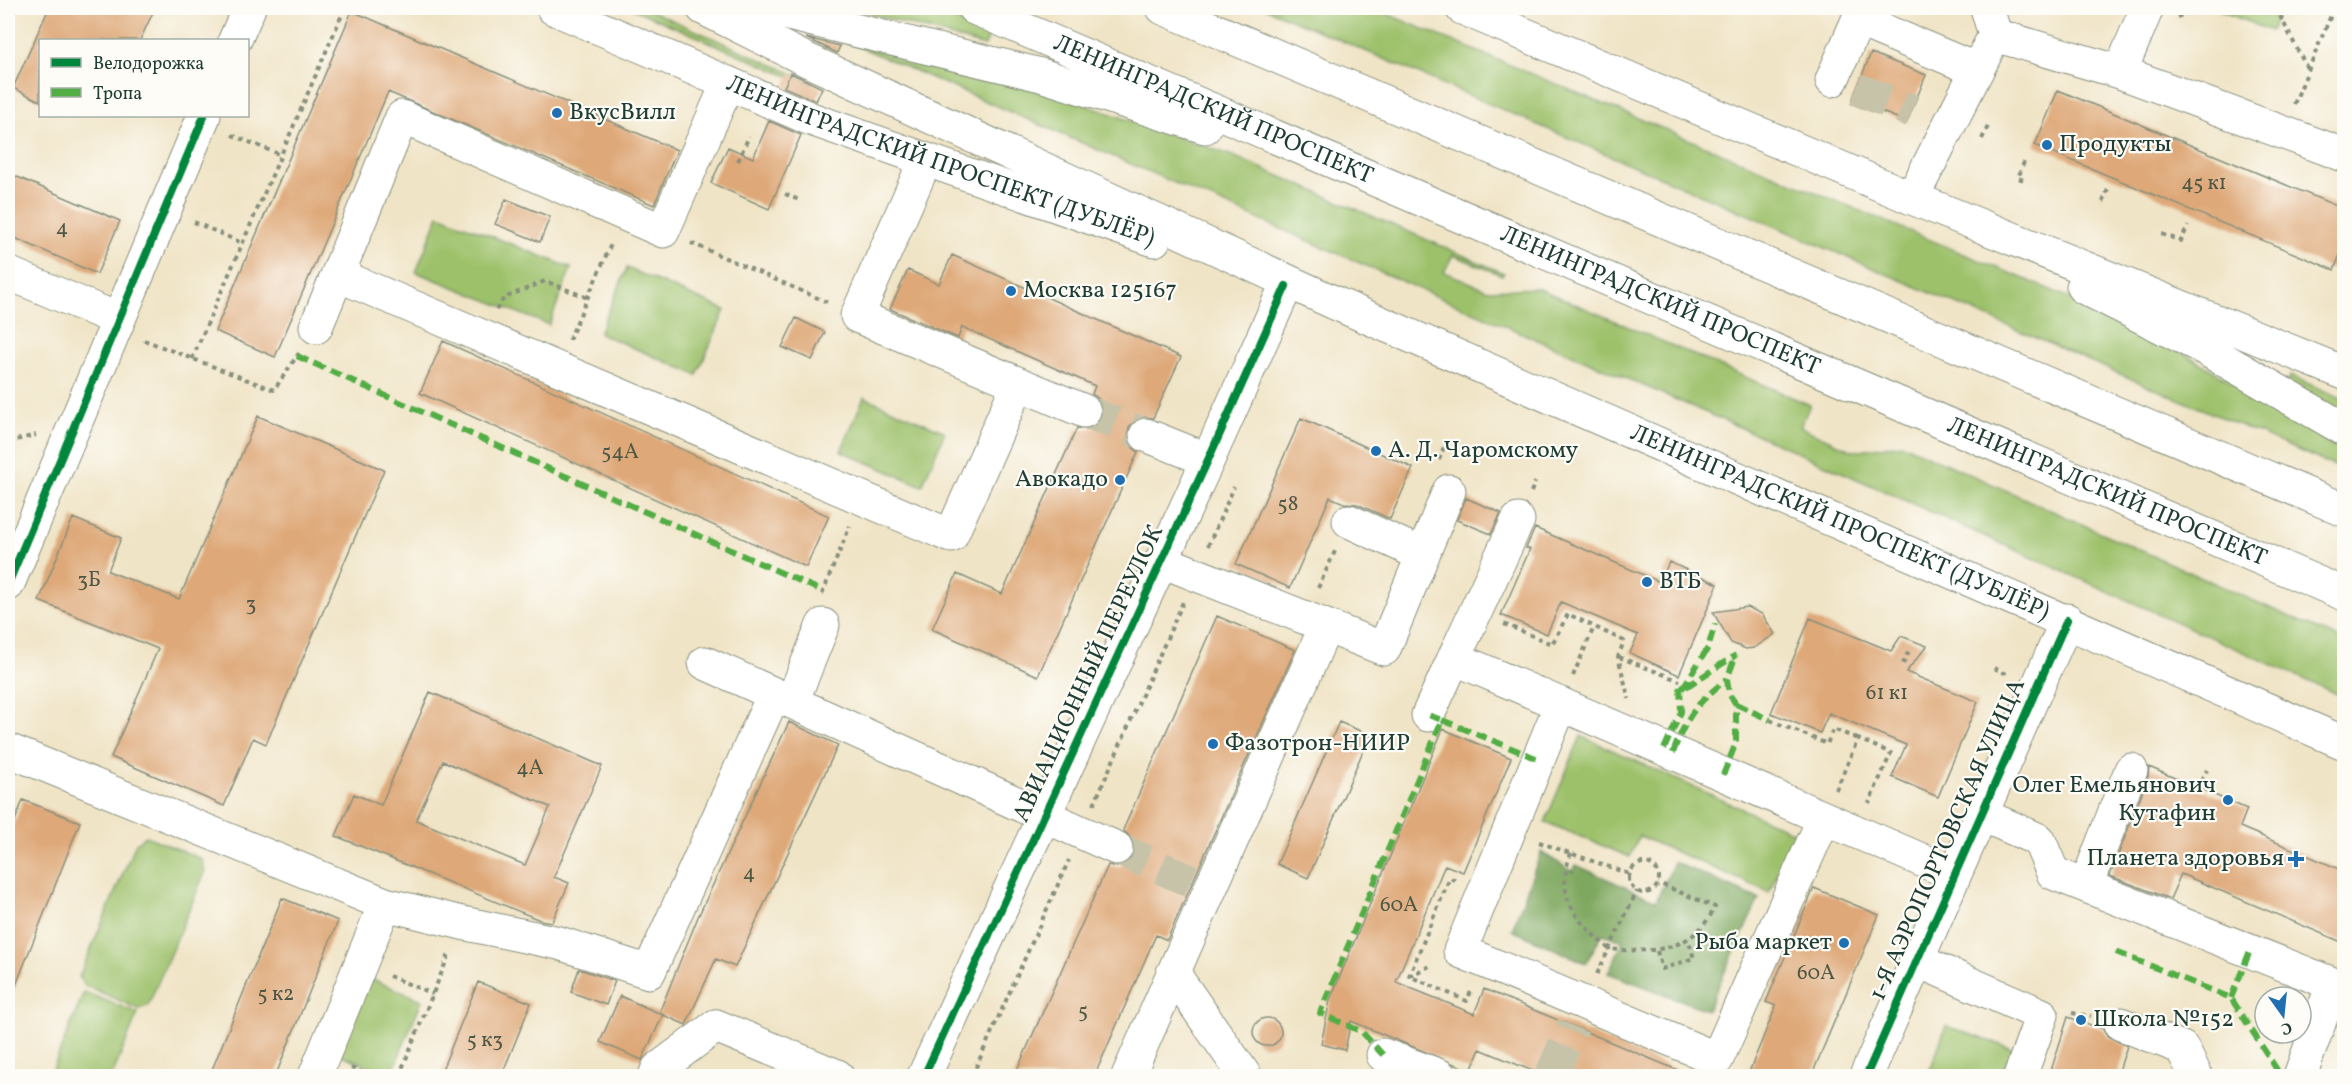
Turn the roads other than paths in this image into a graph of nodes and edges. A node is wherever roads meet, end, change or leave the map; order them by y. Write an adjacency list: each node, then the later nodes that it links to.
1 (249, 8): 10 (main road)
2 (552, 8): 14 (main road, ЛЕНИНГРАДСКИЙ ПРОСПЕКТ (ДУБЛЁР))
3 (703, 8): 23 (main road, ЛЕНИНГРАДСКИЙ ПРОСПЕКТ (ДУБЛЁР))
4 (763, 8): 18 (main road)
5 (974, 8): 18 (main road, ЛЕНИНГРАДСКИЙ ПРОСПЕКТ)
6 (1162, 8): 33 (main road)
7 (1462, 8): 19 (main road)
8 (2147, 8): 12 (main road)
9 (1991, 21): 11 (main road); 12 (main road)
10 (235, 39)
11 (1977, 70): 13 (main road); 19 (main road)
12 (2120, 72): 16 (main road)
13 (1832, 80)
14 (728, 83): 17 (main road, ЛЕНИНГРАДСКИЙ ПРОСПЕКТ (ДУБЛЁР)); 21 (main road)
15 (204, 117): 24 (main road)
16 (2344, 155)
17 (925, 161): 22 (main road, ЛЕНИНГРАДСКИЙ ПРОСПЕКТ (ДУБЛЁР)); 27 (main road)
18 (1379, 181): 39 (main road, ЛЕНИНГРАДСКИЙ ПРОСПЕКТ)
19 (1927, 204): 26 (main road); 29 (main road)
20 (8, 273): 24 (main road)
21 (338, 275): 25 (main road); 27 (main road)
22 (1286, 286): 23 (main road, ЛЕНИНГРАДСКИЙ ПРОСПЕКТ (ДУБЛЁР)); 31 (main road, АВИАЦИОННЫЙ ПЕРЕУЛОК)
23 (1335, 303): 40 (main road, ЛЕНИНГРАДСКИЙ ПРОСПЕКТ (ДУБЛЁР))
24 (117, 320): 38 (main road)
25 (316, 327)
26 (2344, 373)
27 (1018, 384): 28 (main road)
28 (1084, 411)
29 (2344, 429)
30 (1146, 435): 31 (main road)
31 (1208, 460): 37 (main road, АВИАЦИОННЫЙ ПЕРЕУЛОК)
32 (1449, 491): 36 (main road)
33 (2344, 510)
34 (1518, 520): 43 (main road)
35 (1349, 521): 36 (main road)
36 (1423, 555): 41 (main road)
37 (1162, 561): 41 (main road); 52 (main road, АВИАЦИОННЫЙ ПЕРЕУЛОК)
38 (8, 584)
39 (2344, 594)
40 (2067, 620): 48 (main road, ЛЕНИНГРАДСКИЙ ПРОСПЕКТ (ДУБЛЁР)); 51 (main road, 1-Я АЭРОПОРТОВСКАЯ УЛИЦА)
41 (1315, 622): 59 (main road)
42 (823, 625): 45 (main road)
43 (1454, 658): 46 (main road); 47 (main road)
44 (705, 663): 45 (main road)
45 (783, 698): 52 (main road); 57 (main road)
46 (1561, 704): 53 (main road); 53 (main road)
47 (1428, 715)
48 (2344, 743)
49 (8, 750): 57 (main road)
50 (2131, 770): 56 (main road)
51 (1980, 814): 55 (main road, 1-Я АЭРОПОРТОВСКАЯ УЛИЦА); 56 (main road)
52 (1045, 816): 54 (main road); 65 (main road, АВИАЦИОННЫЙ ПЕРЕУЛОК)
53 (1824, 818): 55 (main road)
54 (1116, 848)
55 (1954, 874): 58 (main road, 1-Я АЭРОПОРТОВСКАЯ УЛИЦА)
56 (2086, 886): 72 (main road)
57 (385, 904): 62 (main road)
58 (1916, 960): 69 (main road, 1-Я АЭРОПОРТОВСКАЯ УЛИЦА); 70 (main road)
59 (1173, 973): 66 (main road); 67 (main road)
60 (2121, 1024): 71 (main road)
61 (1383, 1055): 68 (main road)
62 (315, 1077)
63 (655, 1077): 64 (main road)
64 (837, 1077)
65 (924, 1077)
66 (1128, 1077)
67 (1245, 1077)
68 (1440, 1077)
69 (1866, 1077)
70 (2020, 1077)
71 (2196, 1077)
72 (2300, 1077)

